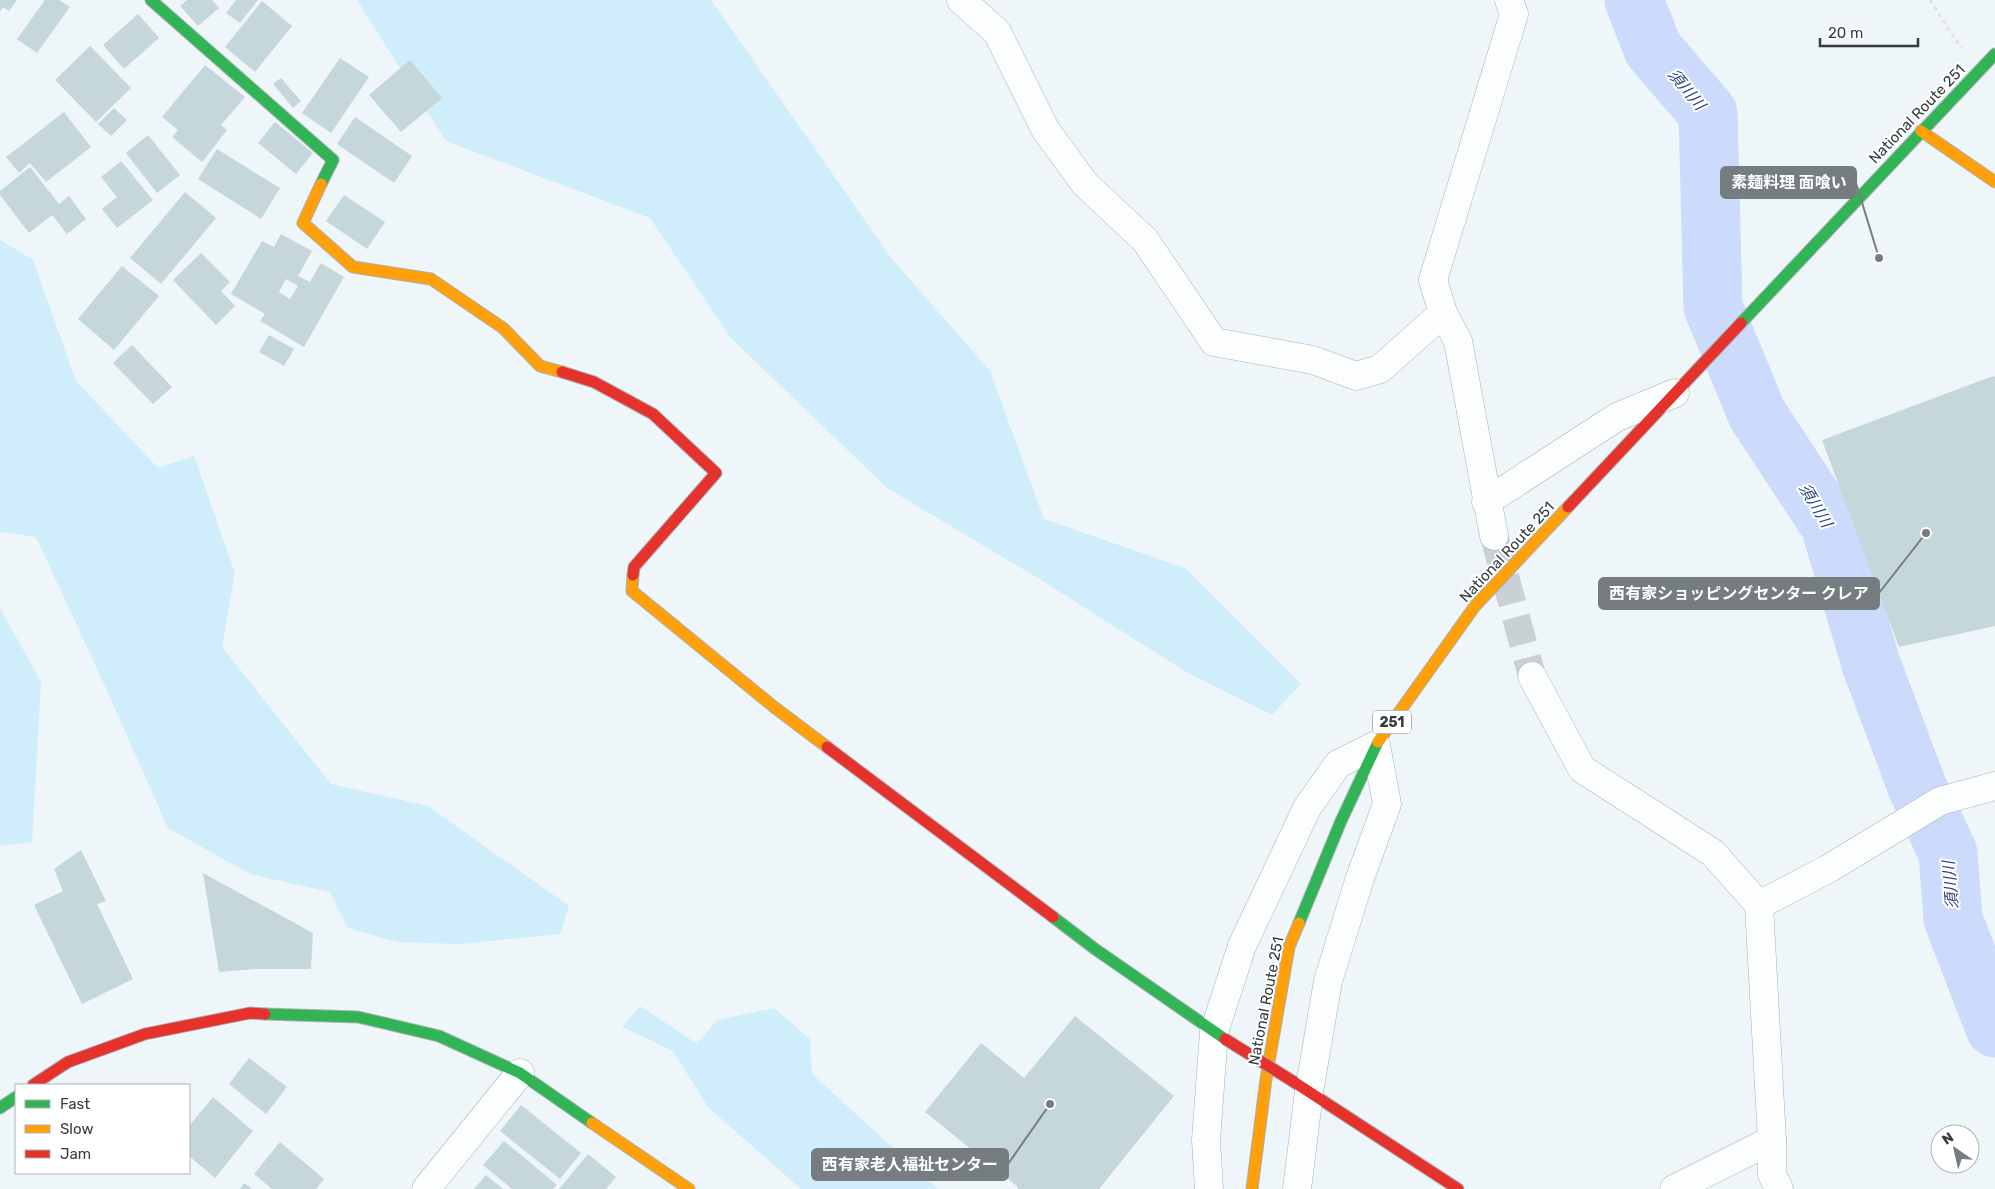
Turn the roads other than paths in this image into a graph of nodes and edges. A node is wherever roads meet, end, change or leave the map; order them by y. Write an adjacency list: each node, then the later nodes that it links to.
1 (151, 0): 15 (main road)
2 (961, 0): 7 (street)
3 (1509, 0): 7 (street)
4 (1995, 54): 5 (main road, National Route 251 / 251)
5 (1921, 131): 6 (main road); 8 (main road, National Route 251 / 251)
6 (1995, 182)
7 (1443, 312): 9 (street)
8 (1675, 393): 9 (street); 12 (main road, National Route 251 / 251)
9 (1486, 502): 10 (street)
10 (1494, 536)
11 (1532, 676): 14 (street)
12 (1376, 745): 15 (street); 18 (street); 25 (main road, National Route 251 / 251)
13 (1995, 786): 14 (street)
14 (1759, 905): 21 (street)
15 (1220, 1036): 18 (main road, bridge); 24 (street)
16 (520, 1073): 17 (main road); 22 (street); 23 (main road)
17 (35, 1084)
18 (1301, 1087): 26 (street); 27 (main road)
19 (15, 1097): 20 (main road)
20 (0, 1108)
21 (1772, 1140): 28 (street); 29 (street)
22 (426, 1189)
23 (689, 1189)
24 (1209, 1189)
25 (1252, 1189)
26 (1297, 1189)
27 (1458, 1189)
28 (1674, 1189)
29 (1779, 1189)

